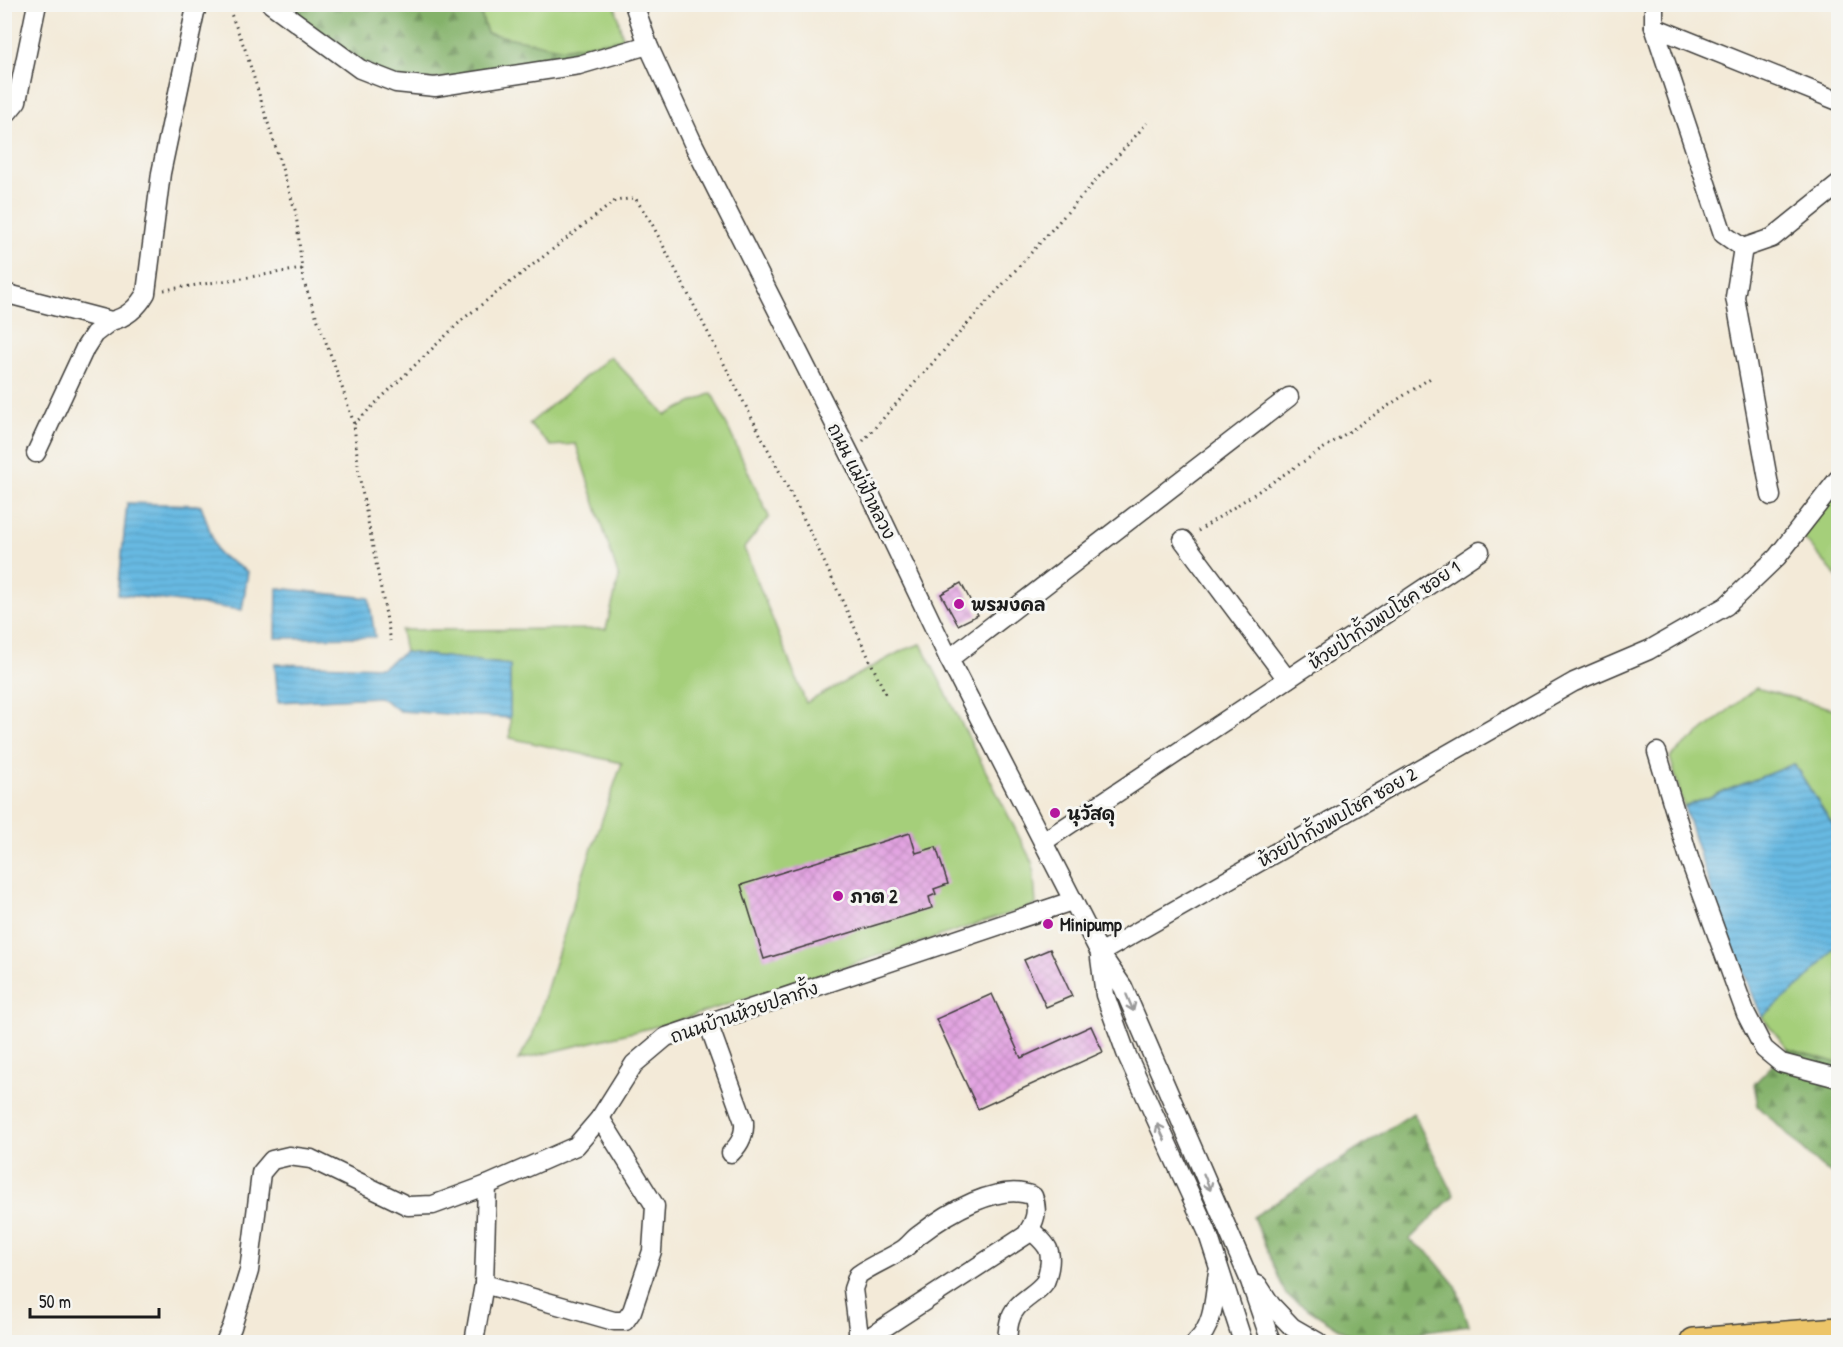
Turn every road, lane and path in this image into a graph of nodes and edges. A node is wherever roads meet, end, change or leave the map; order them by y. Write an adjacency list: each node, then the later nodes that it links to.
1 (37, 4): 10 (street)
2 (199, 4): 16 (street)
3 (227, 4): 14 (path)
4 (271, 4): 8 (street)
5 (634, 4): 8 (street, ถนน แม่ฟ้าหลวง)
6 (1654, 4): 7 (street)
7 (1654, 27): 9 (street); 13 (street)
8 (648, 45): 22 (street, ถนน แม่ฟ้าหลวง)
9 (1839, 101)
10 (4, 117)
11 (1147, 123): 22 (path)
12 (1839, 185): 13 (street)
13 (1743, 248): 24 (street)
14 (302, 269): 16 (path); 20 (path)
15 (4, 293): 17 (street)
16 (146, 293): 17 (street)
17 (111, 321): 21 (street)
18 (1432, 376): 25 (path)
19 (1289, 397): 28 (street)
20 (354, 424): 27 (path); 30 (path)
21 (36, 453)
22 (850, 456): 28 (street, ถนน แม่ฟ้าหลวง)
23 (1839, 479): 34 (street, ห้วยป่ากั้งพบโชค ซอย 2)
24 (1772, 496)
25 (1183, 540): 29 (street)
26 (1480, 550): 29 (street, ห้วยป่ากั้งพบโชค ซอย 1)
27 (391, 641)
28 (949, 659): 32 (street, ถนน แม่ฟ้าหลวง)
29 (1287, 679): 32 (street, ห้วยป่ากั้งพบโชค ซอย 1)
30 (887, 697)
31 (1658, 752): 36 (street)
32 (1043, 842): 33 (street, ถนน แม่ฟ้าหลวง)
33 (1072, 901): 34 (street, ถนน แม่ฟ้าหลวง); 35 (street, ถนนบ้านห้วยปลากั้ง)
34 (1100, 953): 41 (street, one-way to 41); 42 (street, one-way to 34)
35 (708, 1023): 37 (street, ถนนบ้านห้วยปลากั้ง); 38 (street)
36 (1839, 1077)
37 (600, 1118): 39 (street, ถนนบ้านห้วยปลากั้ง); 43 (street)
38 (731, 1153)
39 (487, 1185): 43 (street); 45 (street, ถนนบ้านห้วยปลากั้ง)
40 (1030, 1229): 47 (street); 47 (street); 48 (street)
41 (1242, 1262): 51 (street); 52 (street)
42 (1218, 1266): 49 (street); 50 (street)
43 (484, 1284): 46 (street)
44 (1839, 1331): 53 (highway)
45 (225, 1342)
46 (474, 1342)
47 (860, 1342)
48 (1007, 1342)
49 (1196, 1342)
50 (1243, 1342)
51 (1271, 1342)
52 (1318, 1342)
53 (1694, 1342)

